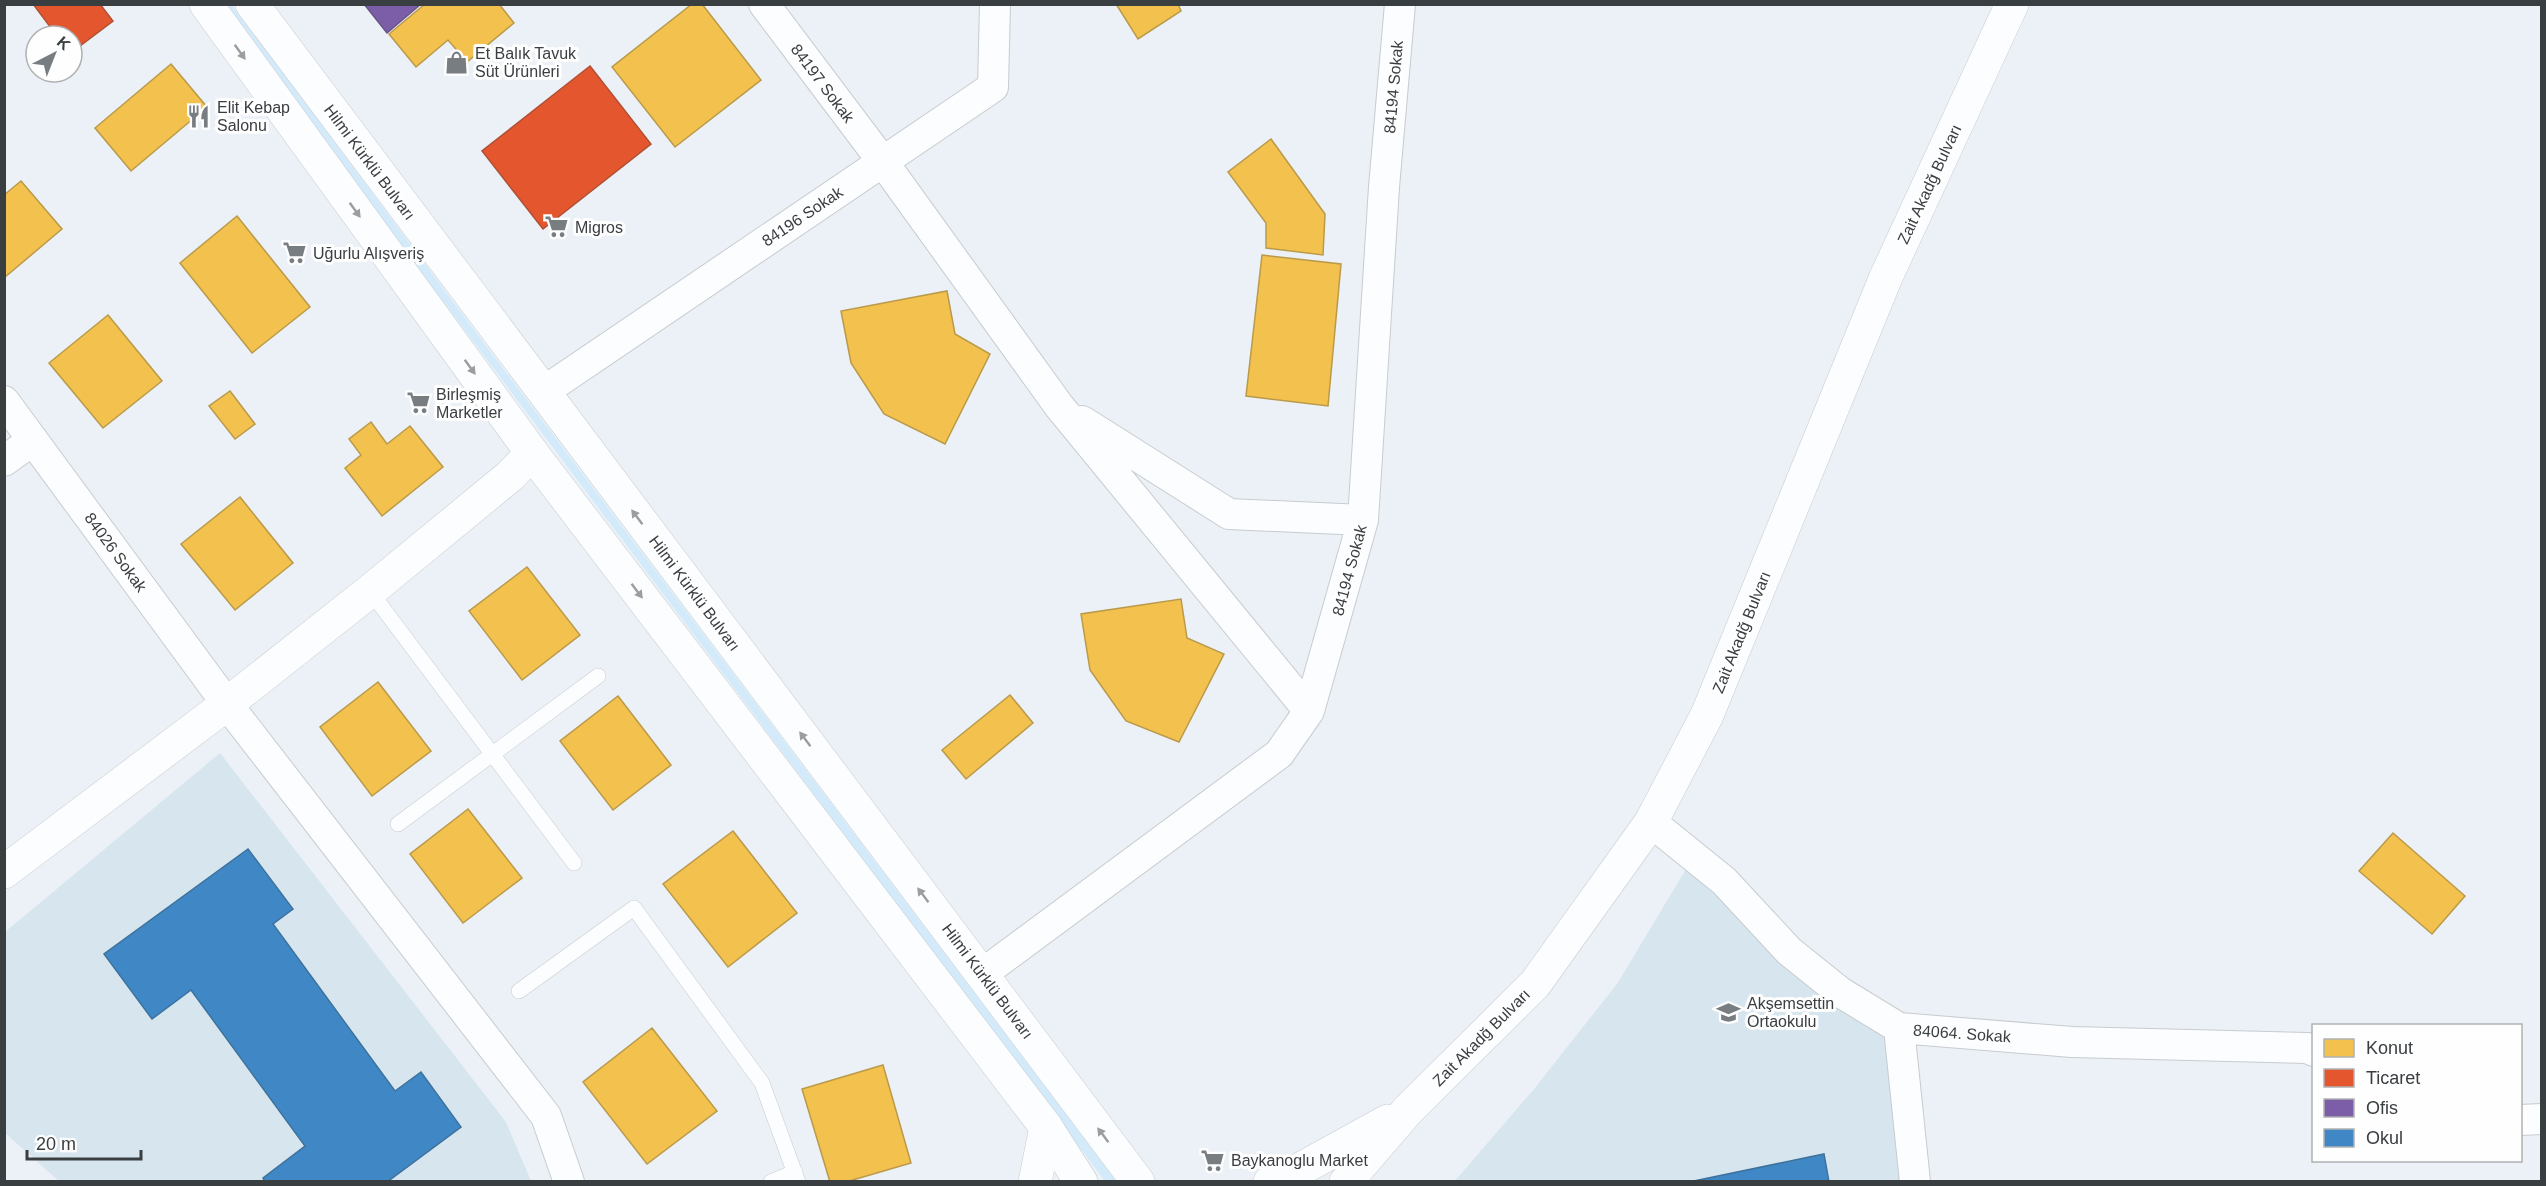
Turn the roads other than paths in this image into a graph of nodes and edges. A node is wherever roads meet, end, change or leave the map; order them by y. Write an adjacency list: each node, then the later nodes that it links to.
1 (206, 4): 12 (main road, one-way to 12)
2 (252, 4): 8 (main road, Hilmi Kürklü Bulvarı)
3 (764, 4): 7 (street, 84197 Sokak)
4 (995, 4): 7 (street, 84196 Sokak)
5 (1400, 4): 14 (street, 84194 Sokak)
6 (2012, 4): 20 (main road, Zait Akadğ Bulvarı)
7 (883, 162): 8 (street, 84196 Sokak); 10 (street, 84197 Sokak)
8 (543, 392): 24 (main road, Hilmi Kürklü Bulvarı, one-way to 8)
9 (4, 401): 11 (street, 84026 Sokak)
10 (1059, 406): 14 (street); 18 (street, 84197 Sokak)
11 (33, 440): 13 (street); 17 (street, 84026 Sokak)
12 (532, 453): 15 (main road); 31 (main road, one-way to 31)
13 (4, 461)
14 (1363, 520): 18 (street, 84194 Sokak)
15 (370, 591): 17 (main road); 19 (lane)
16 (598, 676): 19 (lane)
17 (227, 704): 23 (main road); 33 (street, 84026 Sokak)
18 (1309, 711): 24 (street, 84194 Sokak)
19 (491, 755): 21 (lane); 22 (lane)
20 (1651, 822): 26 (street, 84064. Sokak); 28 (main road, Zait Akadğ Bulvarı)
21 (398, 824)
22 (574, 863)
23 (4, 872)
24 (982, 974): 37 (main road, Hilmi Kürklü Bulvarı, one-way to 24)
25 (519, 991): 32 (lane)
26 (1899, 1028): 27 (street, 84064. Sokak); 40 (street)
27 (2312, 1050)
28 (1408, 1110): 38 (main road); 39 (main road, Zait Akadğ Bulvarı)
29 (2541, 1119): 30 (street)
30 (2522, 1120)
31 (1046, 1127): 35 (main road); 36 (main road)
32 (796, 1177): 34 (lane)
33 (569, 1182)
34 (771, 1182)
35 (1035, 1182)
36 (1081, 1182)
37 (1138, 1182)
38 (1270, 1182)
39 (1347, 1182)
40 (1915, 1182)

